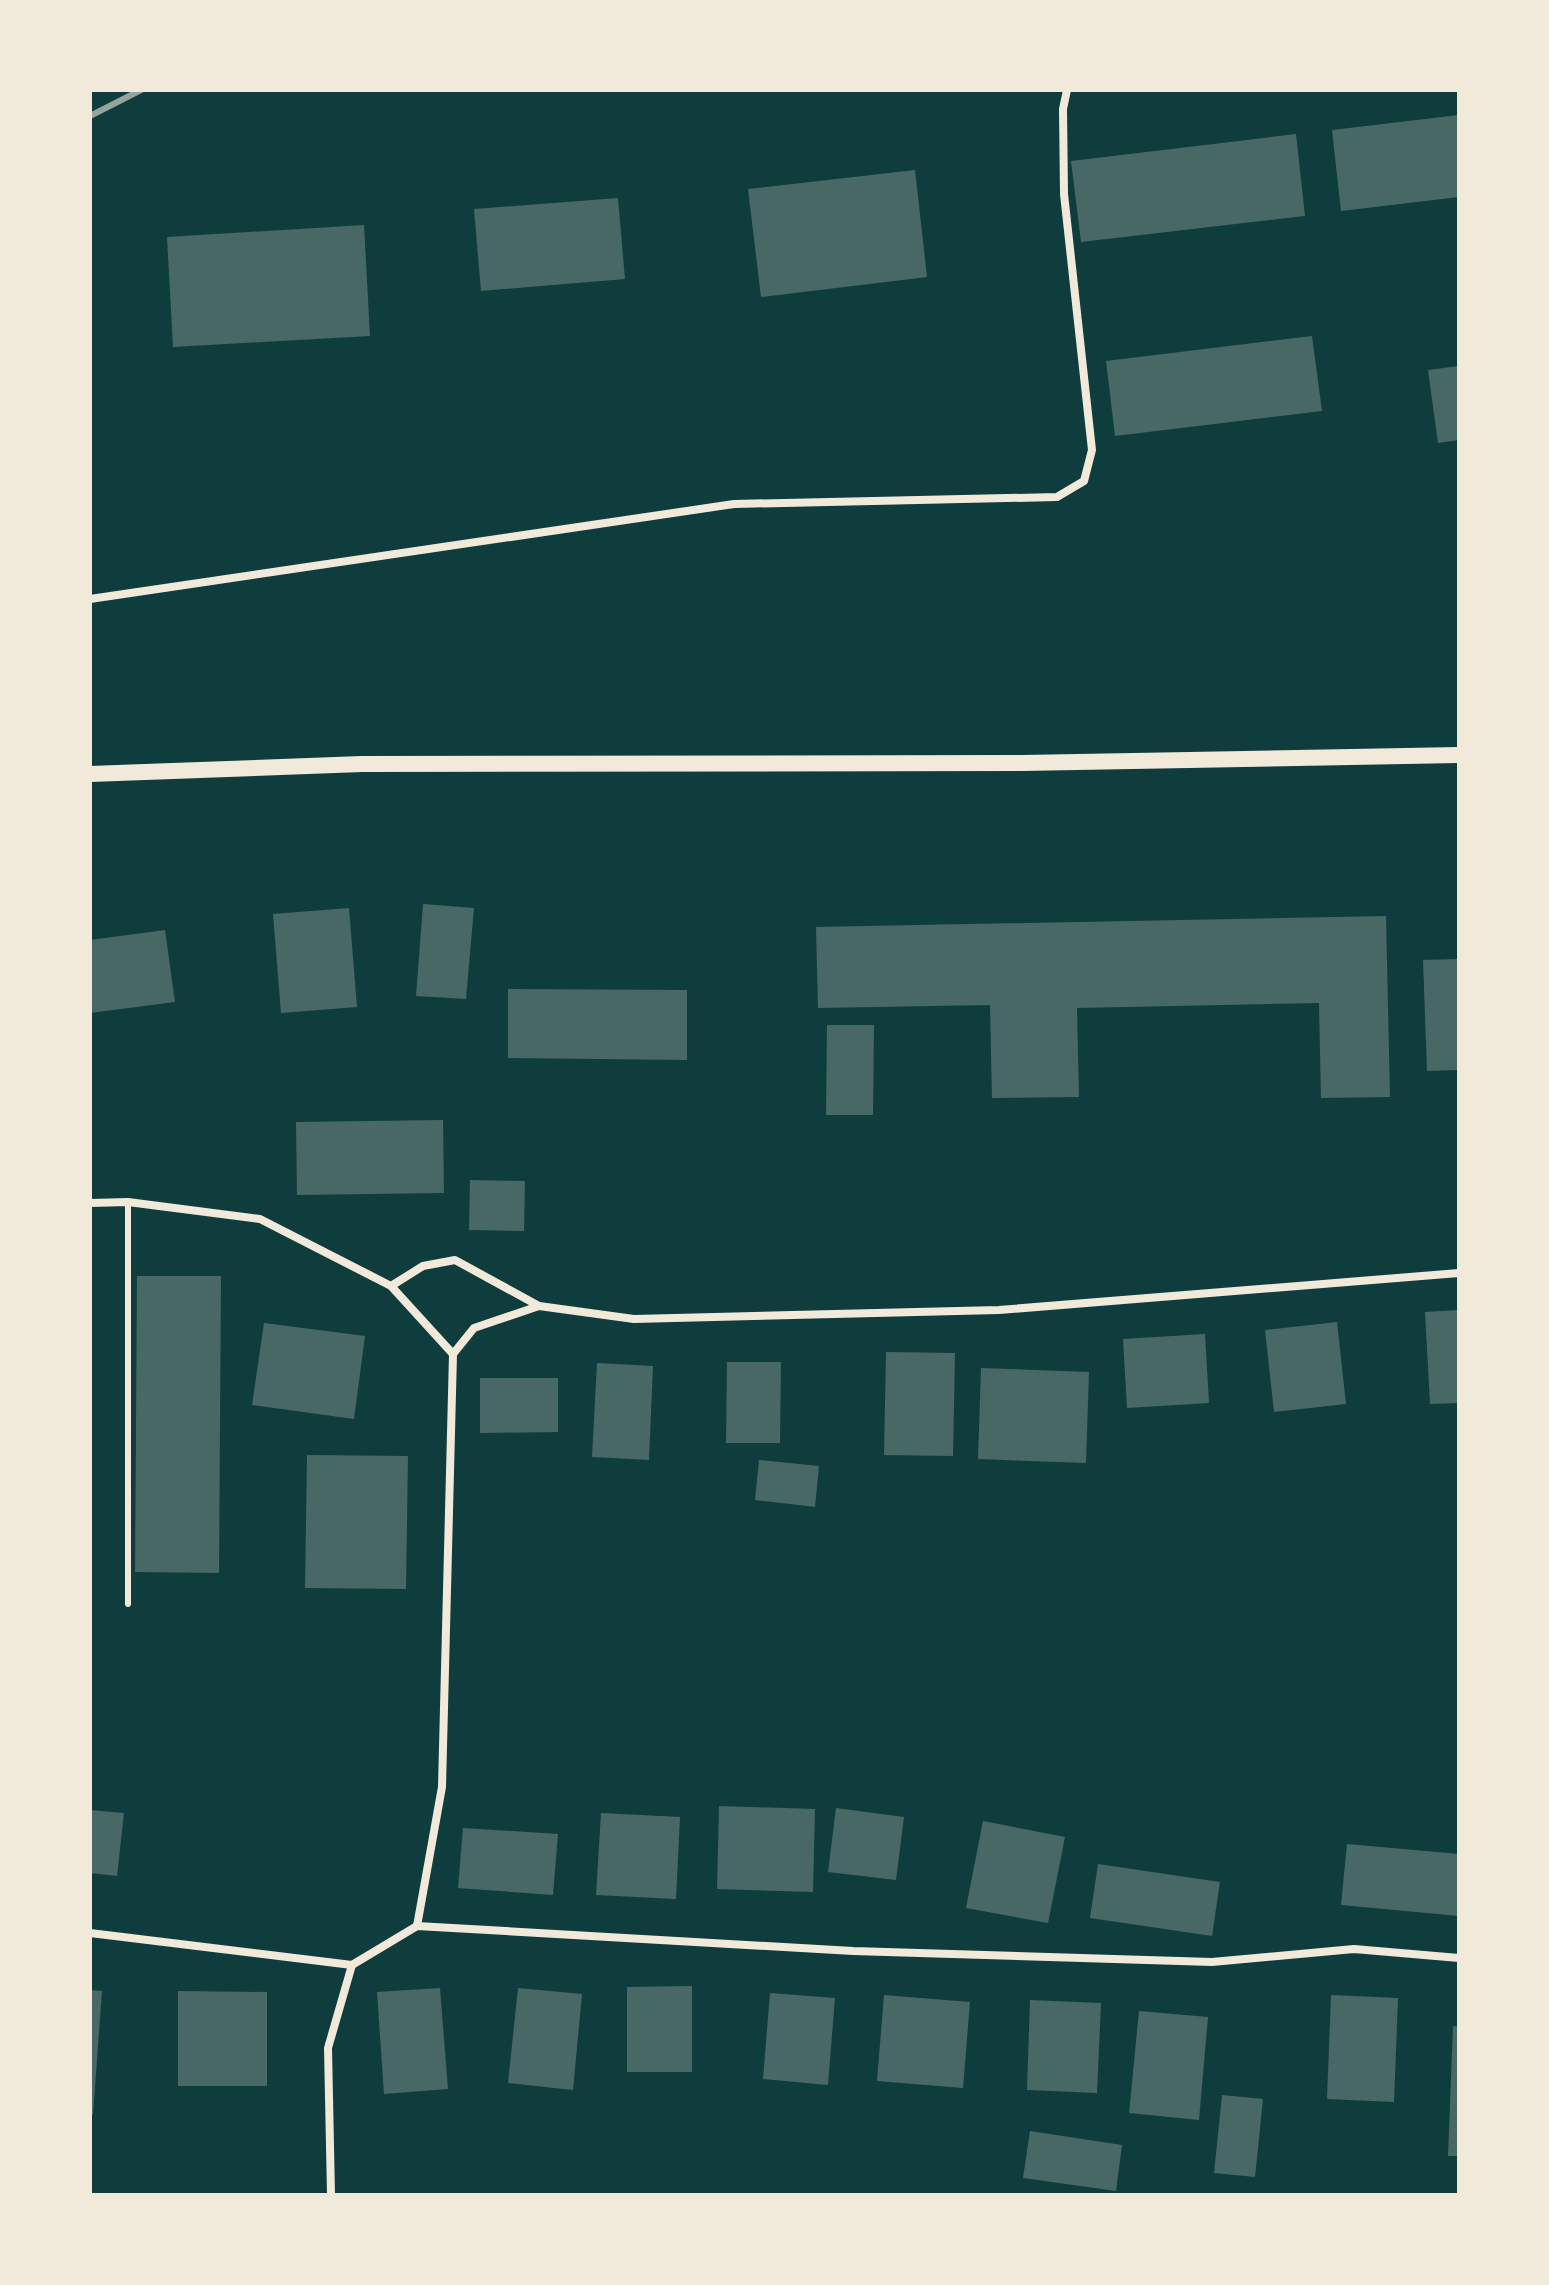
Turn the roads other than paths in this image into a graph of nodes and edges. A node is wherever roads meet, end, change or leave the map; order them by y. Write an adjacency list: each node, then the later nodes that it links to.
1 (1067, 90): 2 (street)
2 (90, 599)
3 (1459, 755): 4 (main road)
4 (90, 774)
5 (128, 1202): 6 (street); 8 (street); 11 (lane)
6 (90, 1203)
7 (1459, 1273): 9 (street)
8 (391, 1286): 9 (street); 10 (street)
9 (539, 1306): 10 (street)
10 (453, 1354): 12 (street)
11 (128, 1604)
12 (417, 1926): 14 (street); 15 (street)
13 (90, 1933): 15 (street)
14 (1459, 1958)
15 (352, 1965): 16 (street)
16 (331, 2195)

